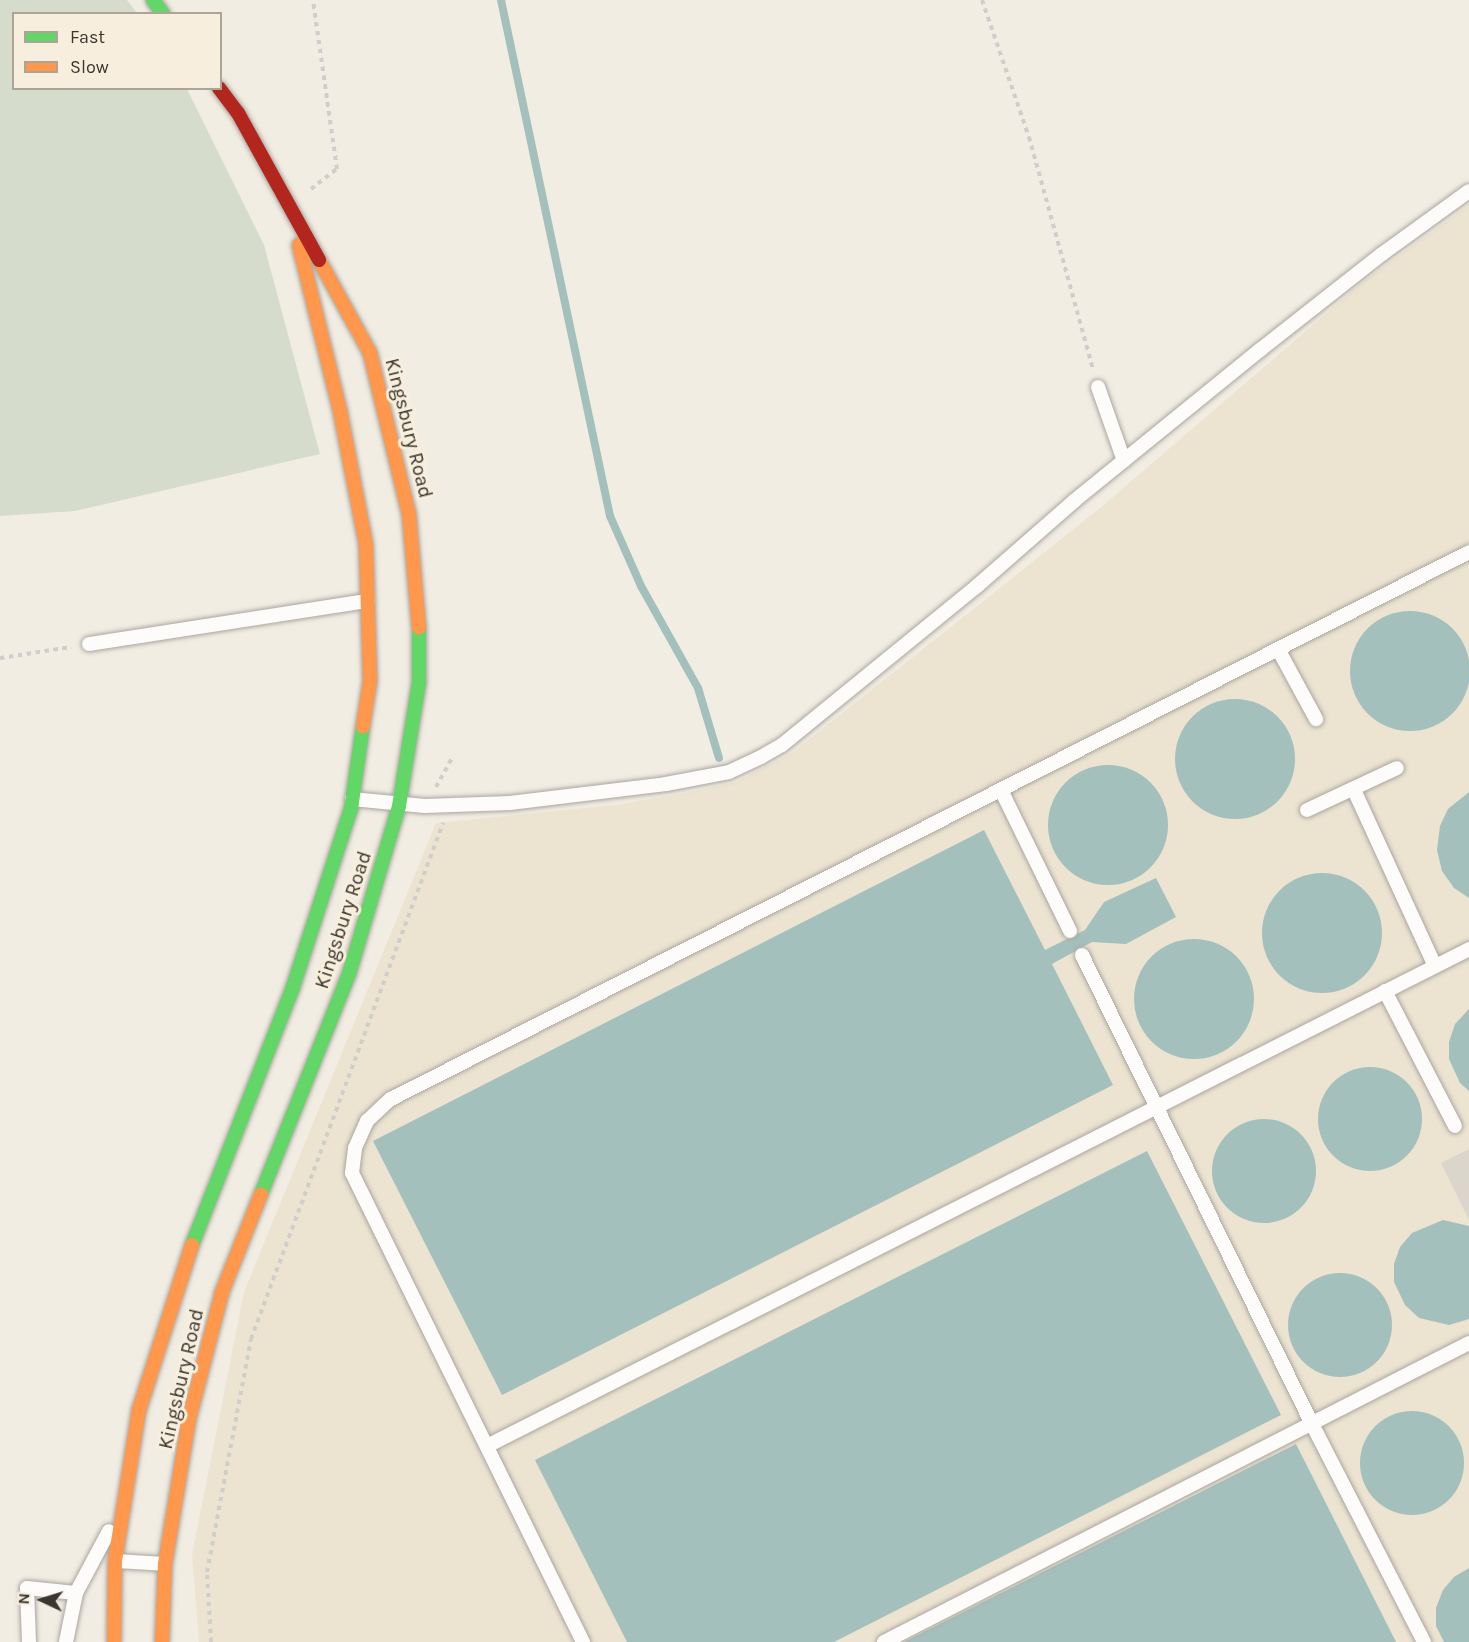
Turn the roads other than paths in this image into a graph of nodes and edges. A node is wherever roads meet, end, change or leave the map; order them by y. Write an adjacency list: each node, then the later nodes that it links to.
1 (153, 0): 2 (main road)
2 (162, 12)
3 (221, 90): 5 (main road, Kingsbury Road)
4 (1469, 191): 7 (lane)
5 (291, 212): 9 (main road, Kingsbury Road); 17 (main road, Kingsbury Road)
6 (1098, 387): 7 (lane)
7 (1124, 461): 17 (lane)
8 (1469, 552): 11 (lane)
9 (368, 602): 10 (lane); 16 (main road, Kingsbury Road)
10 (89, 644)
11 (1278, 649): 12 (lane); 14 (lane)
12 (1316, 719)
13 (1397, 768): 15 (lane)
14 (1001, 790): 19 (lane); 28 (lane)
15 (1354, 790): 18 (lane); 22 (lane)
16 (352, 799): 17 (lane); 29 (main road, Kingsbury Road)
17 (399, 806): 32 (main road, Kingsbury Road)
18 (1307, 810)
19 (1070, 932)
20 (1469, 949): 22 (lane)
21 (1082, 955): 24 (lane)
22 (1435, 966): 23 (lane)
23 (1385, 991): 24 (lane); 25 (lane)
24 (1156, 1107): 27 (lane); 28 (lane)
25 (1455, 1126)
26 (1469, 1343): 27 (lane)
27 (1312, 1424): 39 (lane); 40 (lane)
28 (487, 1446): 38 (lane)
29 (122, 1510): 30 (lane); 31 (main road, Kingsbury Road)
30 (92, 1559): 31 (lane); 33 (lane)
31 (115, 1561): 32 (lane); 36 (main road, Kingsbury Road)
32 (165, 1564): 37 (main road, Kingsbury Road)
33 (76, 1593): 34 (lane); 35 (lane)
34 (28, 1642)
35 (66, 1642)
36 (114, 1642)
37 (162, 1642)
38 (583, 1642)
39 (884, 1642)
40 (1424, 1642)

